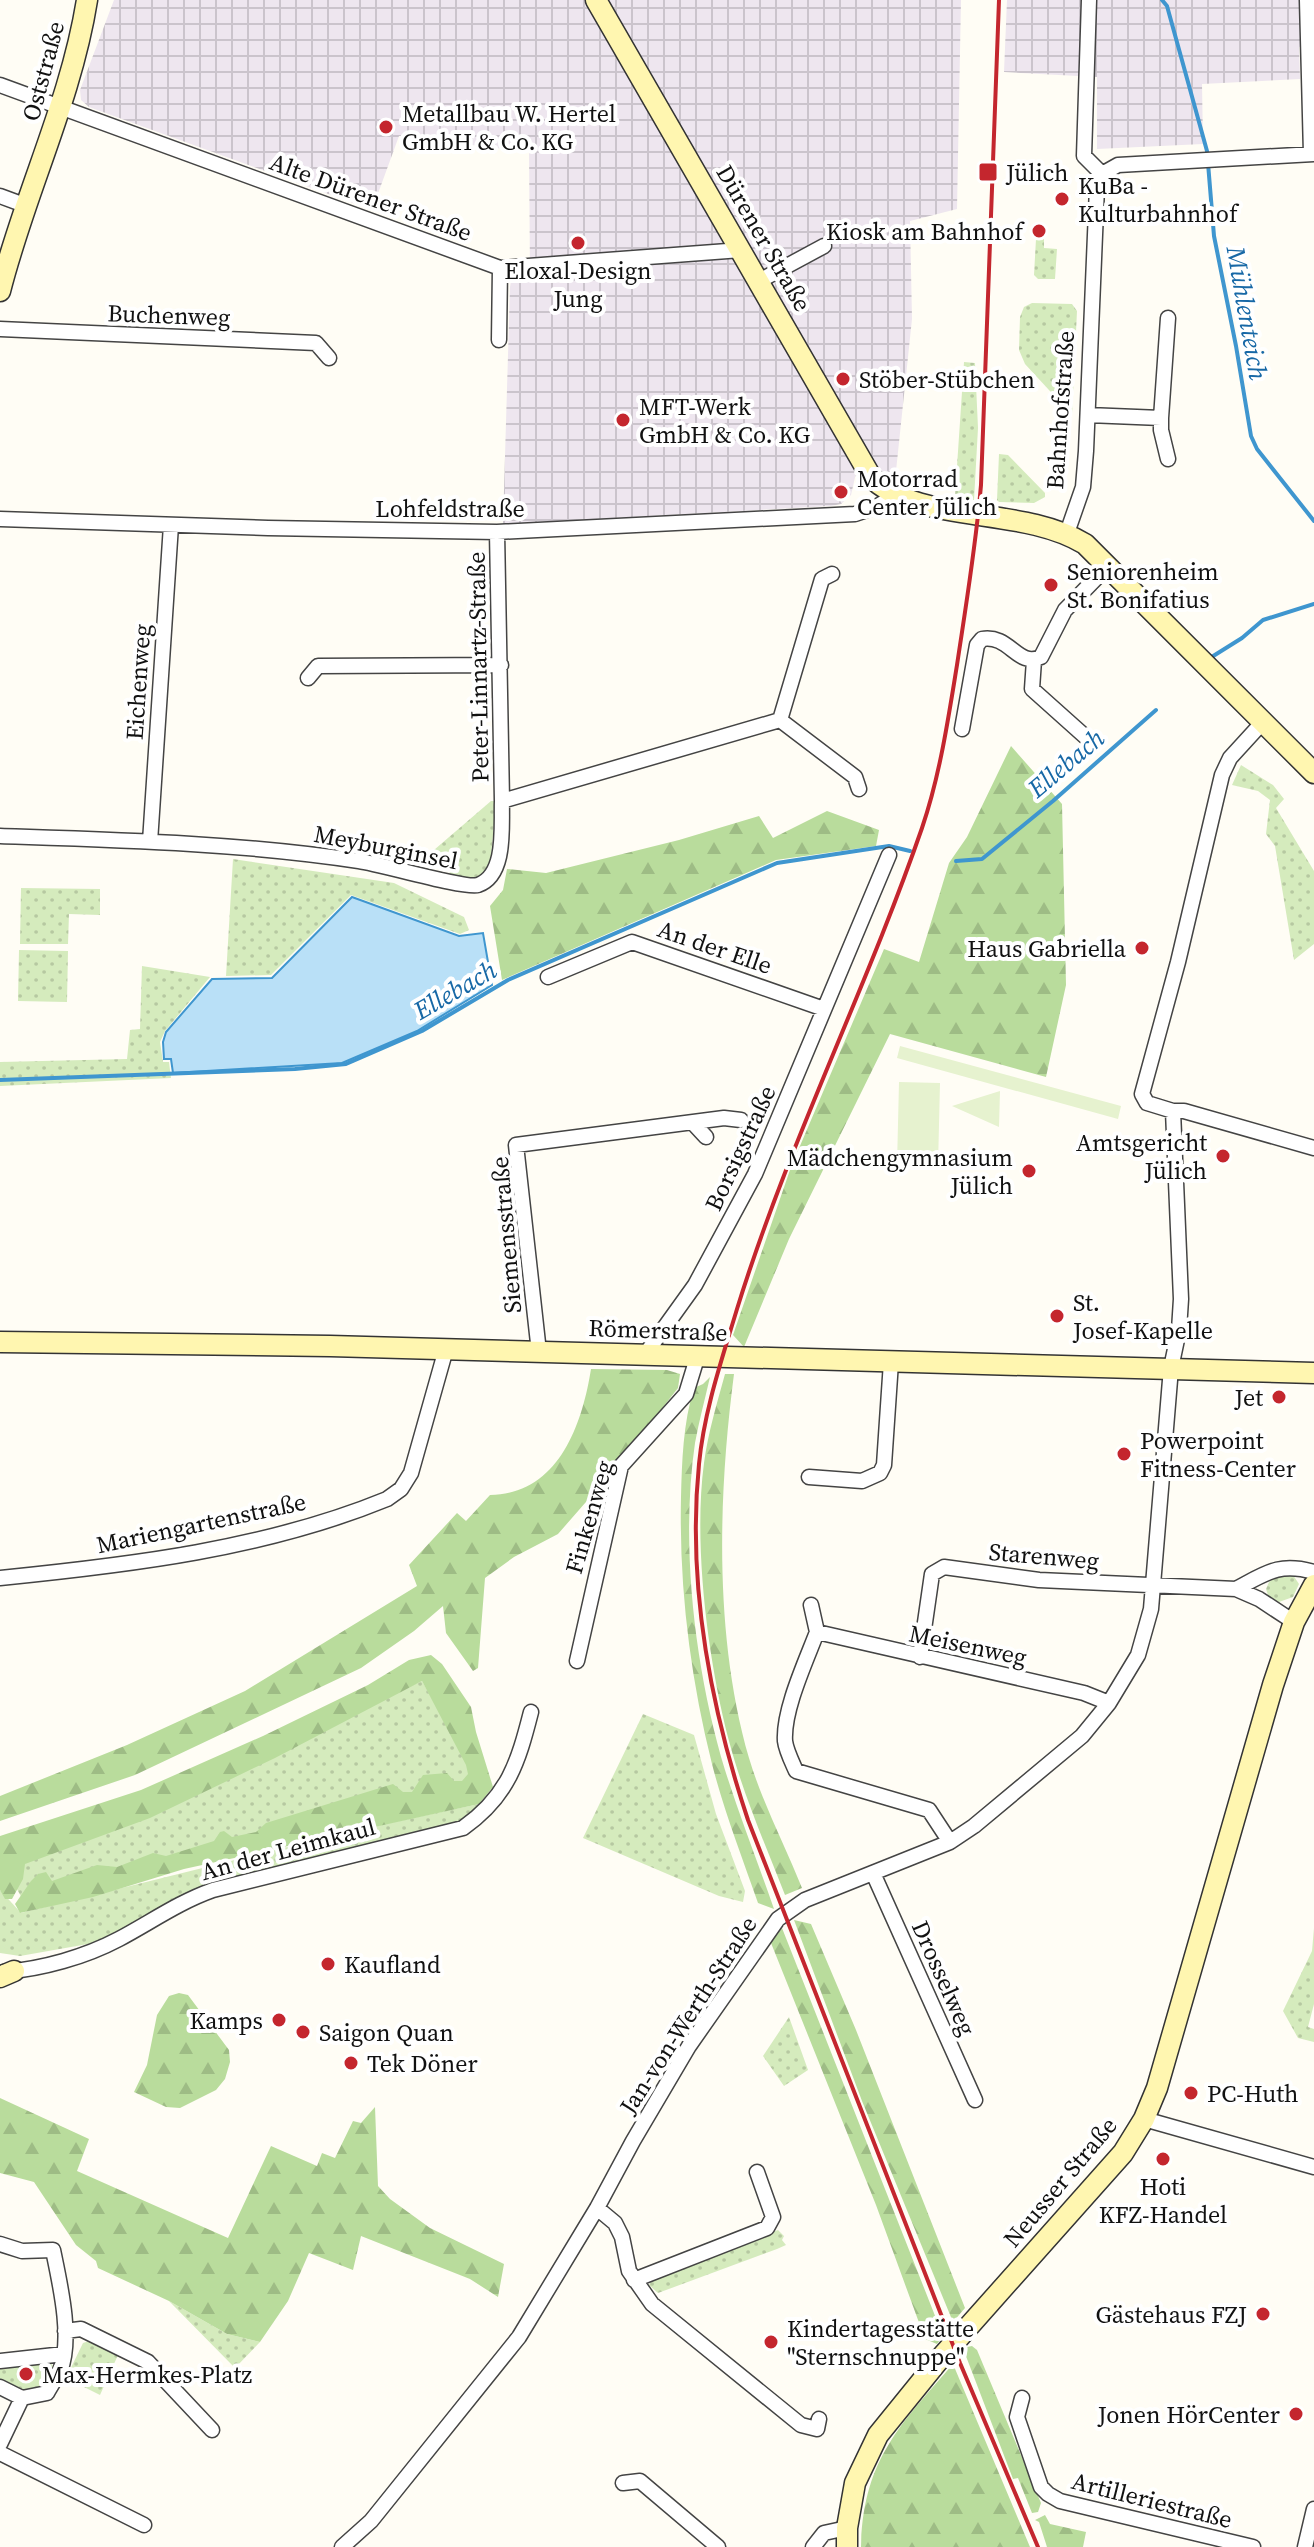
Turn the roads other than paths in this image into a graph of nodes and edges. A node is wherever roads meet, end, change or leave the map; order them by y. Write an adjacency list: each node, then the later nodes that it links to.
1 (87, 0): 7 (main road, Oststraße)
2 (596, 0): 13 (main road, Dürener Straße)
3 (1089, 0): 9 (street)
4 (1307, 0): 5 (street)
5 (1310, 60): 8 (street)
6 (0, 85): 7 (street, Alte Dürener Straße)
7 (62, 107): 11 (main road, Oststraße); 14 (street, Alte Dürener Straße)
8 (1313, 154): 9 (street)
9 (1102, 174): 21 (street, Bahnhofstraße)
10 (0, 196): 11 (street)
11 (27, 206): 16 (main road, Oststraße)
12 (824, 246): 15 (street)
13 (741, 250): 14 (street, Alte Dürener Straße); 15 (main road, Dürener Straße)
14 (500, 268): 19 (street)
15 (759, 281): 24 (main road, Dürener Straße)
16 (0, 291)
17 (1168, 318): 22 (street)
18 (0, 329): 20 (street, Buchenweg)
19 (499, 340)
20 (329, 358)
21 (1088, 415): 22 (street); 28 (street, Bahnhofstraße)
22 (1161, 418): 23 (street)
23 (1168, 459)
24 (896, 495): 27 (street, Lohfeldstraße); 28 (main road)
25 (0, 519): 26 (street, Lohfeldstraße)
26 (171, 525): 27 (street, Lohfeldstraße); 42 (street, Eichenweg)
27 (497, 532): 32 (street, Peter-Linnartz-Straße)
28 (1067, 533): 29 (main road)
29 (1107, 567): 31 (street); 35 (main road)
30 (832, 574): 34 (street)
31 (1034, 660): 36 (street); 37 (street)
32 (501, 665): 33 (street); 40 (street, Peter-Linnartz-Straße)
33 (308, 678)
34 (780, 720): 39 (street); 40 (street)
35 (1262, 723): 38 (main road); 46 (street)
36 (962, 729)
37 (1089, 740)
38 (1314, 773)
39 (859, 789)
40 (502, 801): 42 (street, Meyburginsel)
41 (0, 836): 42 (street, Meyburginsel)
42 (150, 842)
43 (889, 855): 45 (street, Borsigstraße)
44 (548, 977): 45 (street, An der Elle)
45 (824, 1009): 54 (street, Borsigstraße)
46 (1173, 1111): 50 (street); 57 (street, Jan-von-Werth-Straße)
47 (741, 1120): 48 (street, Siemensstraße)
48 (693, 1123): 49 (street); 53 (street, Siemensstraße)
49 (706, 1137)
50 (1314, 1148)
51 (0, 1342): 52 (main road, Römerstraße)
52 (446, 1349): 53 (main road, Römerstraße); 61 (street, Mariengartenstraße)
53 (539, 1352): 54 (main road, Römerstraße)
54 (644, 1356): 55 (main road, Römerstraße)
55 (697, 1358): 56 (main road, Römerstraße); 69 (street, Finkenweg)
56 (891, 1362): 57 (main road, Römerstraße); 59 (street)
57 (1171, 1368): 58 (main road, Römerstraße); 62 (street, Jan-von-Werth-Straße)
58 (1314, 1373)
59 (809, 1477)
60 (1314, 1572): 64 (street)
61 (0, 1578)
62 (1154, 1584): 64 (street); 68 (street, Starenweg); 70 (street, Jan-von-Werth-Straße)
63 (1314, 1585): 66 (main road, Neusser Straße)
64 (1236, 1589): 66 (street)
65 (811, 1605): 67 (street)
66 (1294, 1622): 76 (main road, Neusser Straße)
67 (817, 1632): 68 (street, Meisenweg); 72 (street)
68 (920, 1657): 70 (street, Meisenweg)
69 (577, 1661)
70 (1109, 1703): 72 (street, Jan-von-Werth-Straße)
71 (531, 1712): 74 (street, An der Leimkaul)
72 (950, 1842): 73 (street, Jan-von-Werth-Straße)
73 (873, 1873): 75 (street, Drosselweg); 79 (street, Jan-von-Werth-Straße)
74 (5, 1973)
75 (975, 2100)
76 (1144, 2119): 77 (street); 95 (main road, Neusser Straße)
77 (1314, 2167)
78 (757, 2172): 81 (street)
79 (597, 2208): 81 (street); 96 (street, Jan-von-Werth-Straße)
80 (0, 2244): 82 (street)
81 (634, 2280): 88 (street)
82 (65, 2331): 83 (street); 89 (street)
83 (64, 2354): 84 (street); 86 (street)
84 (0, 2361)
85 (0, 2387): 86 (street)
86 (22, 2398): 90 (street)
87 (1022, 2398): 99 (street, Artilleriestraße)
88 (819, 2419)
89 (212, 2430)
90 (0, 2444)
91 (0, 2453): 94 (street)
92 (623, 2483): 97 (street)
93 (1314, 2509): 100 (street)
94 (144, 2525)
95 (847, 2537): 98 (street)
96 (342, 2547)
97 (718, 2547)
98 (813, 2547)
99 (1253, 2547)
100 (1305, 2547)

